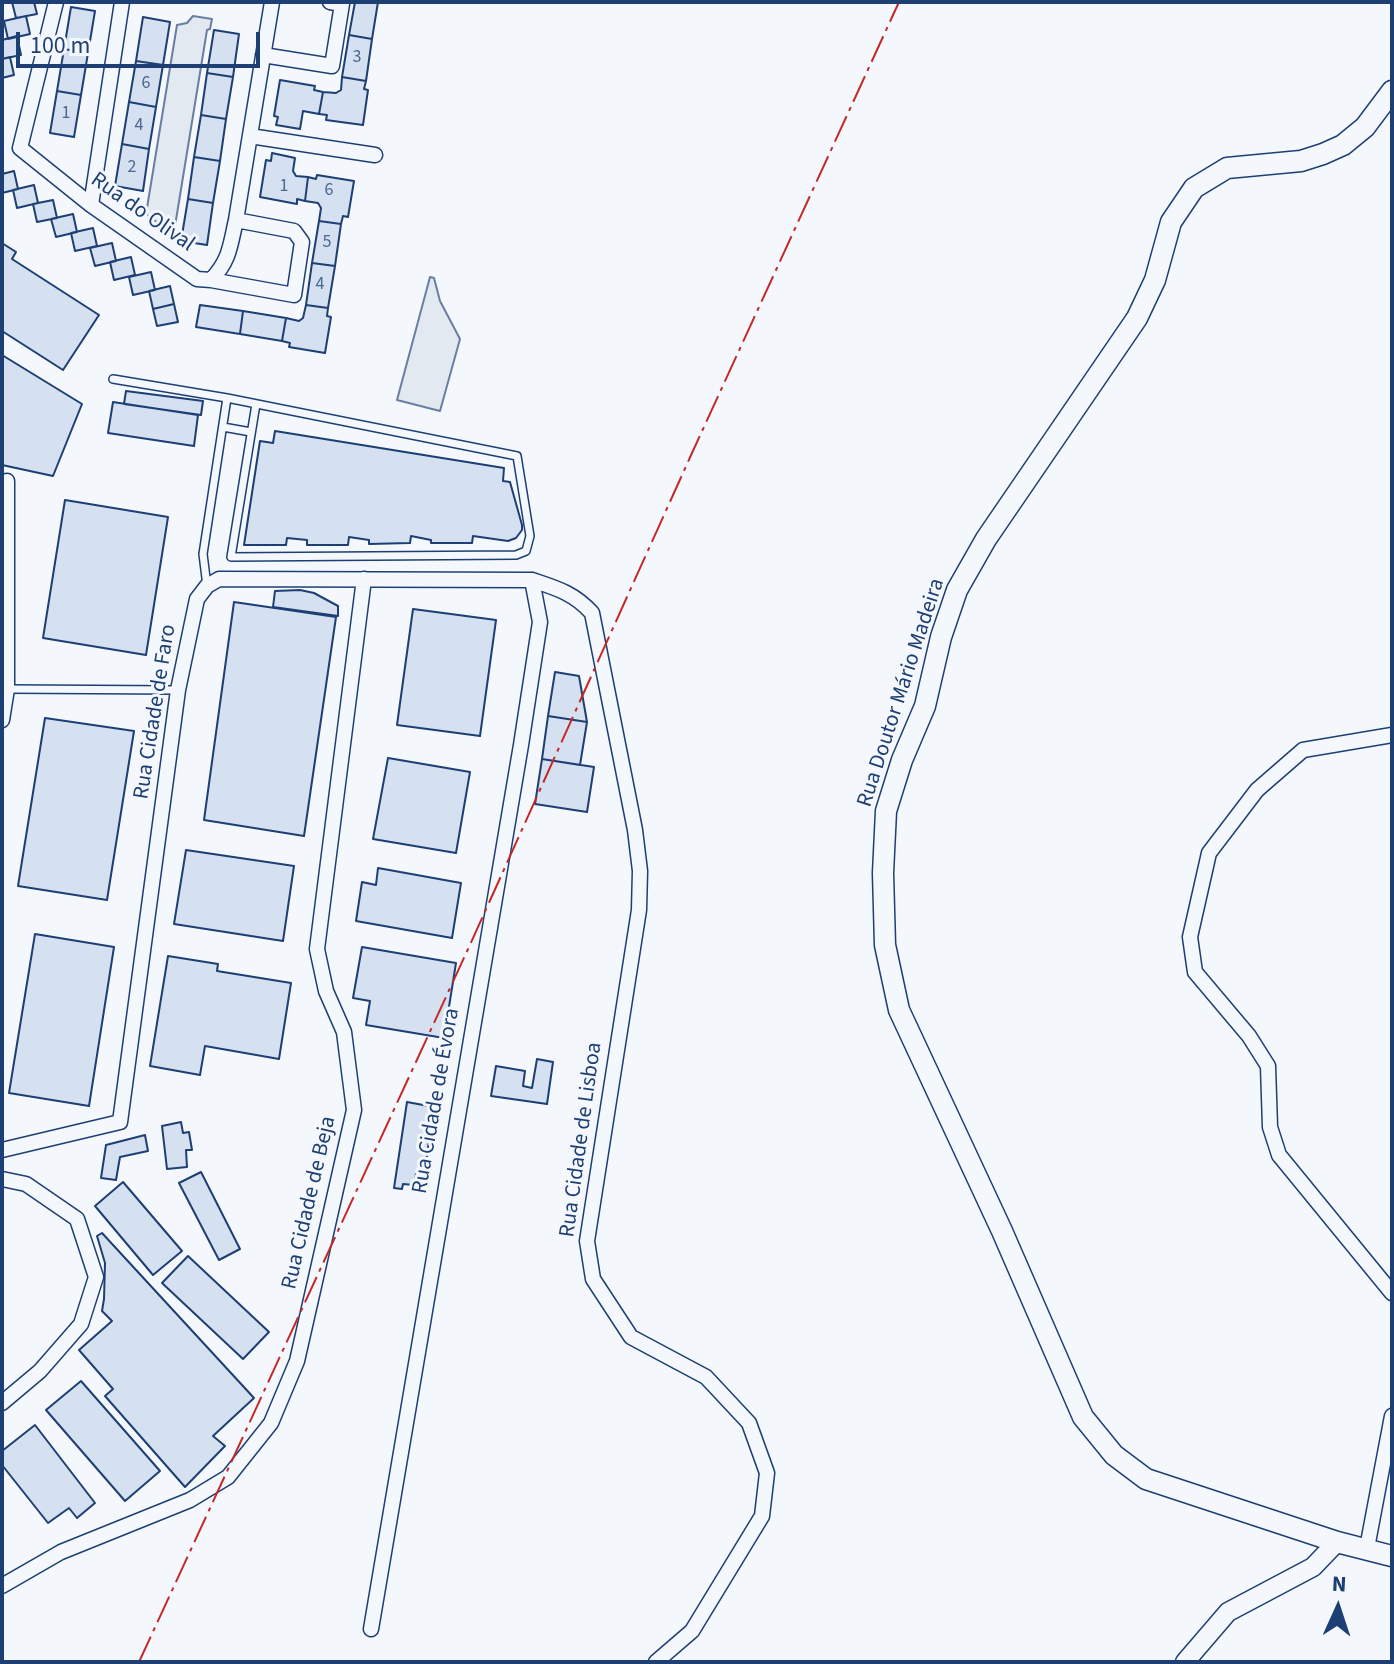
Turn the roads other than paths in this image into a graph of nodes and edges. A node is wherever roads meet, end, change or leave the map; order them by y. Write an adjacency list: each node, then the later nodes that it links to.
1 (56, 2): 9 (street, Rua do Olival)
2 (122, 2): 9 (street)
3 (272, 2): 5 (street, Rua do Olival)
4 (330, 2): 5 (street)
5 (263, 55): 7 (street, Rua do Olival)
6 (1392, 91): 30 (main road, Rua Doutor Mário Madeira)
7 (250, 136): 8 (street); 10 (street, Rua do Olival)
8 (375, 155)
9 (91, 205): 11 (street, Rua do Olival)
10 (236, 220): 11 (street, Rua do Olival); 11 (street)
11 (211, 280)
12 (113, 379): 13 (lane)
13 (227, 398): 14 (lane); 15 (lane)
14 (256, 404): 16 (lane); 16 (lane)
15 (223, 427): 16 (lane); 20 (lane)
16 (251, 432)
17 (7, 481): 21 (street)
18 (364, 579): 19 (street); 20 (street); 33 (street, Rua Cidade de Beja)
19 (532, 580): 34 (street, Rua Cidade de Évora); 35 (street, Rua Cidade de Lisboa)
20 (207, 586): 22 (street, Rua Cidade de Faro)
21 (5, 689): 22 (lane); 23 (street)
22 (178, 690): 25 (street, Rua Cidade de Faro)
23 (2, 720)
24 (1392, 735): 27 (street)
25 (2, 1150)
26 (2, 1179): 28 (street)
27 (1392, 1293)
28 (2, 1403)
29 (1392, 1416): 31 (street)
30 (1337, 1542): 31 (main road, Rua Doutor Mário Madeira); 36 (street)
31 (1367, 1548): 32 (main road, Rua Doutor Mário Madeira)
32 (1392, 1556)
33 (2, 1586)
34 (371, 1629)
35 (656, 1662)
36 (1185, 1662)

